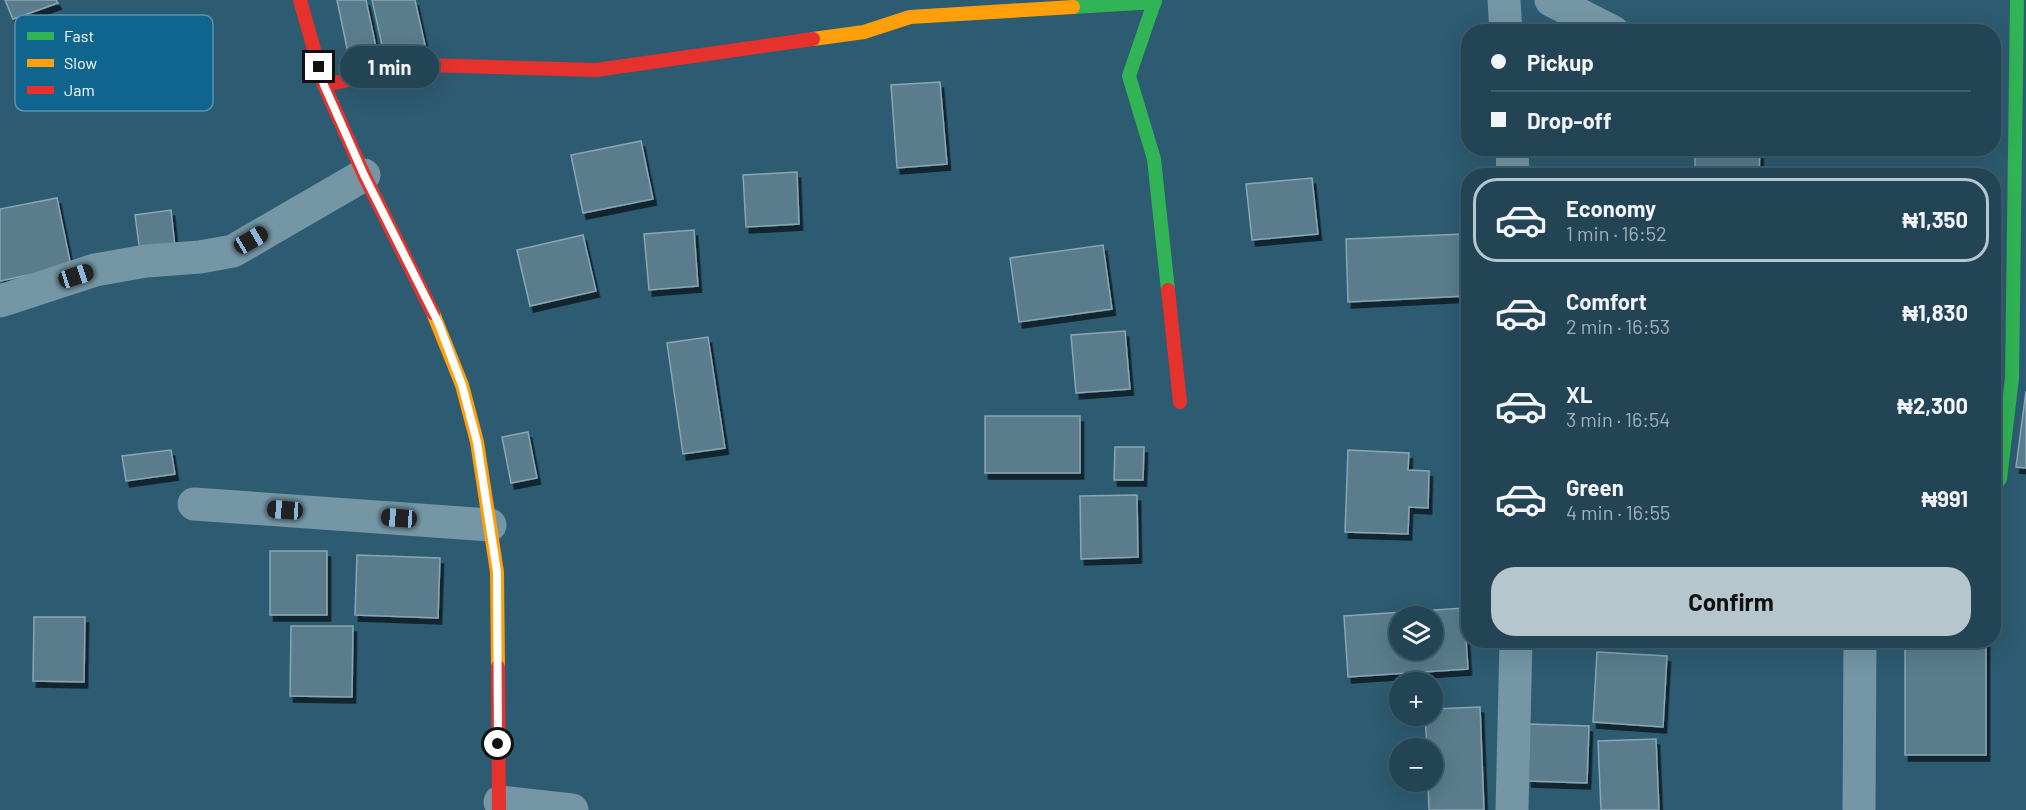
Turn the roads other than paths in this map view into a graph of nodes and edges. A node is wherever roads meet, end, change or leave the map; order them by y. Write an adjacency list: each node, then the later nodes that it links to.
1 (300, 0): 8 (street)
2 (1504, 0): 6 (street)
3 (1551, 0): 7 (street)
4 (2017, 0): 12 (street)
5 (1155, 1): 8 (street); 11 (street)
6 (1506, 24)
7 (1598, 24)
8 (324, 85): 9 (street)
9 (364, 175): 10 (street); 14 (street)
10 (0, 301)
11 (1180, 402)
12 (2001, 471)
13 (194, 504): 14 (street)
14 (490, 525): 17 (street)
15 (1516, 648): 19 (street)
16 (1860, 648): 20 (street)
17 (499, 806): 18 (street)
18 (572, 810)
19 (1512, 810)
20 (1859, 810)

